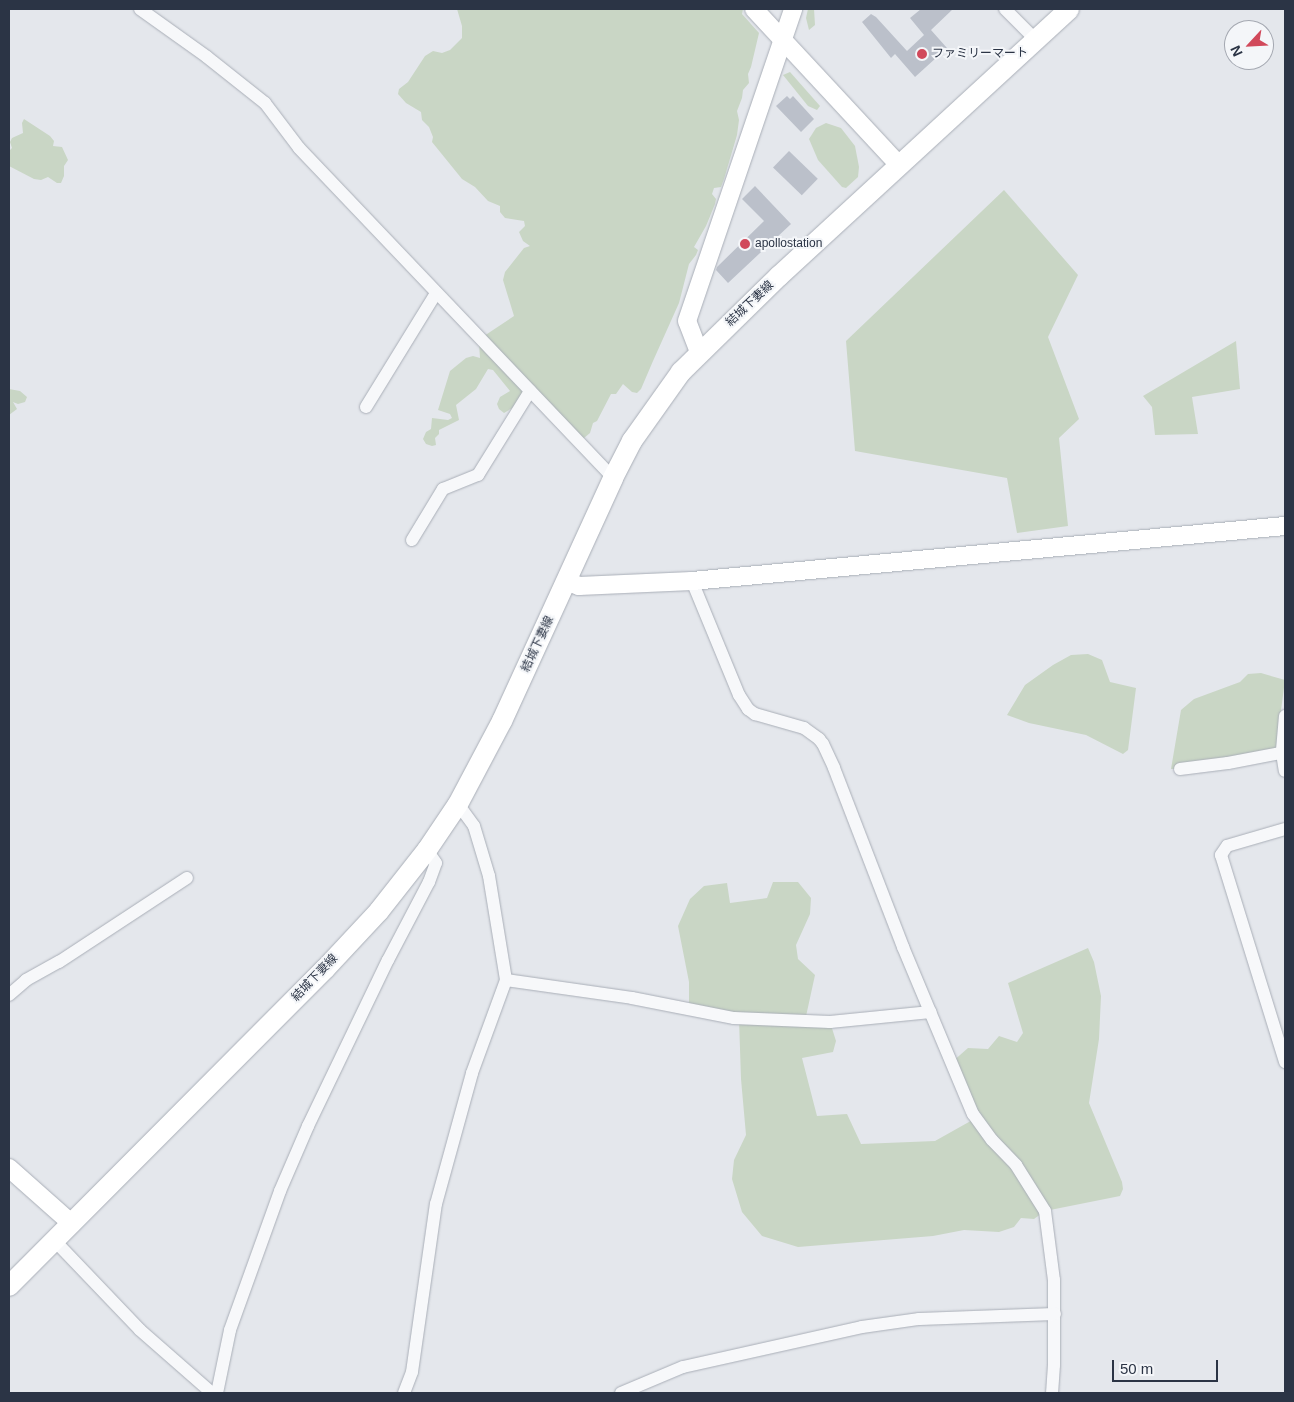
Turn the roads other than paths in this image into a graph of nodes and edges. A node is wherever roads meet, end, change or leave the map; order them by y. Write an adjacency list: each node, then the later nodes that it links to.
1 (140, 9): 9 (street)
2 (754, 9): 6 (street)
3 (793, 9): 6 (street)
4 (1005, 9): 7 (street)
5 (1069, 9): 7 (main road, 結城下妻線)
6 (782, 38): 8 (street); 10 (street)
7 (1035, 39): 8 (main road, 結城下妻線)
8 (899, 165): 10 (main road, 結城下妻線)
9 (436, 293): 11 (street); 12 (street)
10 (699, 352): 13 (main road, 結城下妻線)
11 (530, 391): 13 (street); 15 (street)
12 (366, 407)
13 (613, 478): 16 (main road, 結城下妻線)
14 (1285, 526): 17 (street)
15 (412, 540)
16 (566, 581): 17 (street); 22 (main road, 結城下妻線)
17 (692, 581): 28 (street)
18 (1285, 716): 19 (street)
19 (1284, 752): 20 (street); 21 (street)
20 (1180, 769)
21 (1285, 771)
22 (458, 804): 24 (main road, 結城下妻線); 26 (street)
23 (1285, 828): 29 (street)
24 (427, 850): 31 (main road, 結城下妻線); 36 (street)
25 (187, 878): 27 (street)
26 (506, 980): 28 (street); 37 (street)
27 (9, 995)
28 (931, 1012): 34 (street)
29 (1285, 1062)
30 (9, 1168): 31 (street)
31 (72, 1224): 32 (main road, 結城下妻線)
32 (55, 1241): 33 (main road, 結城下妻線); 35 (street)
33 (9, 1286)
34 (1055, 1314): 38 (street); 39 (street)
35 (212, 1393)
36 (217, 1393)
37 (404, 1393)
38 (620, 1393)
39 (1052, 1393)

